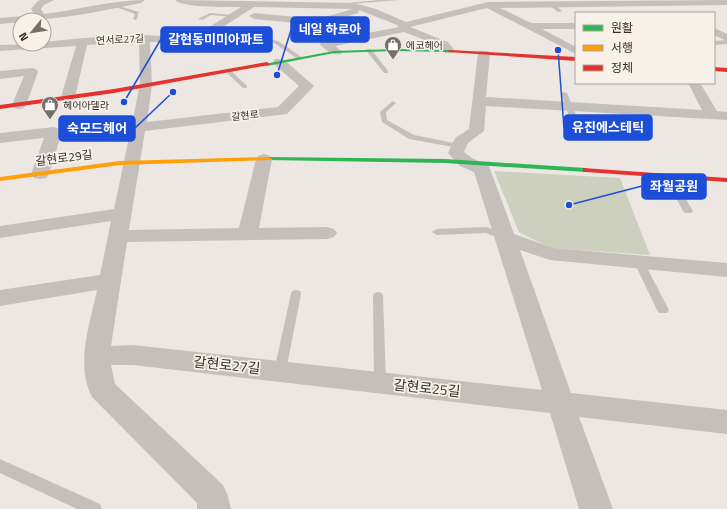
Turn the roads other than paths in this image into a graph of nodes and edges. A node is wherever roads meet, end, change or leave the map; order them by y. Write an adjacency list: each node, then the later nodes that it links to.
1 (50, 0): 15 (street)
2 (141, 0): 12 (street)
3 (179, 0): 9 (street)
4 (396, 0): 10 (lane)
5 (486, 2): 11 (street); 23 (street); 25 (street)
6 (567, 2): 7 (street); 11 (street)
7 (662, 2): 8 (street); 16 (street)
8 (727, 2)
9 (253, 4): 10 (street); 17 (street, 연서로27길)
10 (328, 4): 13 (street)
11 (551, 4): 14 (lane)
12 (115, 5): 18 (street); 20 (lane, 연서로27길)
13 (363, 8): 17 (street); 25 (street)
14 (560, 11)
15 (38, 12)
16 (680, 12)
17 (234, 15): 19 (lane); 28 (street, 연서로27길)
18 (52, 16)
19 (200, 18)
20 (135, 19)
21 (12, 20): 22 (street)
22 (0, 21)
23 (530, 26): 24 (street); 35 (street)
24 (575, 26)
25 (404, 28): 36 (street); 37 (street)
26 (173, 30): 28 (lane)
27 (144, 38): 28 (street, 연서로27길); 30 (street, 연서로27길); 48 (street)
28 (159, 38)
29 (260, 39): 39 (lane)
30 (83, 41): 31 (street, 연서로27길); 51 (street)
31 (52, 43)
32 (12, 47): 33 (street, 연서로27길)
33 (0, 48)
34 (369, 50): 36 (main road); 37 (main road); 45 (lane)
35 (575, 50)
36 (449, 51): 38 (main road)
37 (337, 52): 39 (main road)
38 (484, 53): 40 (main road); 52 (street)
39 (300, 58): 41 (main road)
40 (575, 59)
41 (280, 62): 44 (main road); 60 (street, 갈현로)
42 (715, 69): 43 (main road)
43 (727, 70)
44 (228, 71): 48 (main road); 49 (lane)
45 (386, 72)
46 (0, 75): 54 (street)
47 (695, 84): 57 (street)
48 (146, 85): 51 (main road); 60 (street)
49 (245, 87)
50 (564, 93): 55 (lane)
51 (68, 97): 54 (main road)
52 (479, 101): 55 (street); 62 (street)
53 (393, 103): 62 (lane)
54 (19, 105): 56 (main road)
55 (569, 106): 57 (street); 59 (lane)
56 (0, 108)
57 (712, 115): 58 (street)
58 (727, 116)
59 (575, 122)
60 (138, 127): 64 (street)
61 (0, 138): 65 (street)
62 (462, 154): 63 (main road); 66 (main road); 75 (street)
63 (264, 159): 64 (main road); 73 (street)
64 (132, 163): 65 (main road, 갈현로29길); 70 (street)
65 (40, 174): 67 (main road, 갈현로29길)
66 (668, 176): 68 (main road); 69 (lane)
67 (0, 179)
68 (727, 180)
69 (688, 211)
70 (120, 225): 71 (street); 73 (street); 78 (street)
71 (0, 232)
72 (437, 232): 75 (lane)
73 (248, 234): 74 (street)
74 (327, 234)
75 (505, 238): 76 (street); 86 (street)
76 (639, 262): 77 (street); 82 (lane)
77 (727, 270)
78 (110, 281): 81 (street); 83 (street)
79 (296, 294): 84 (lane)
80 (378, 296): 85 (lane, 갈현로25길)
81 (0, 298)
82 (662, 310)
83 (96, 356): 84 (street, 갈현로27길); 90 (street)
84 (280, 371): 85 (street, 갈현로27길)
85 (380, 382): 86 (street, 갈현로25길)
86 (561, 403): 87 (street, 갈현로25길); 91 (street)
87 (727, 422)
88 (0, 466): 89 (lane)
89 (94, 509)
90 (214, 509)
91 (596, 509)

